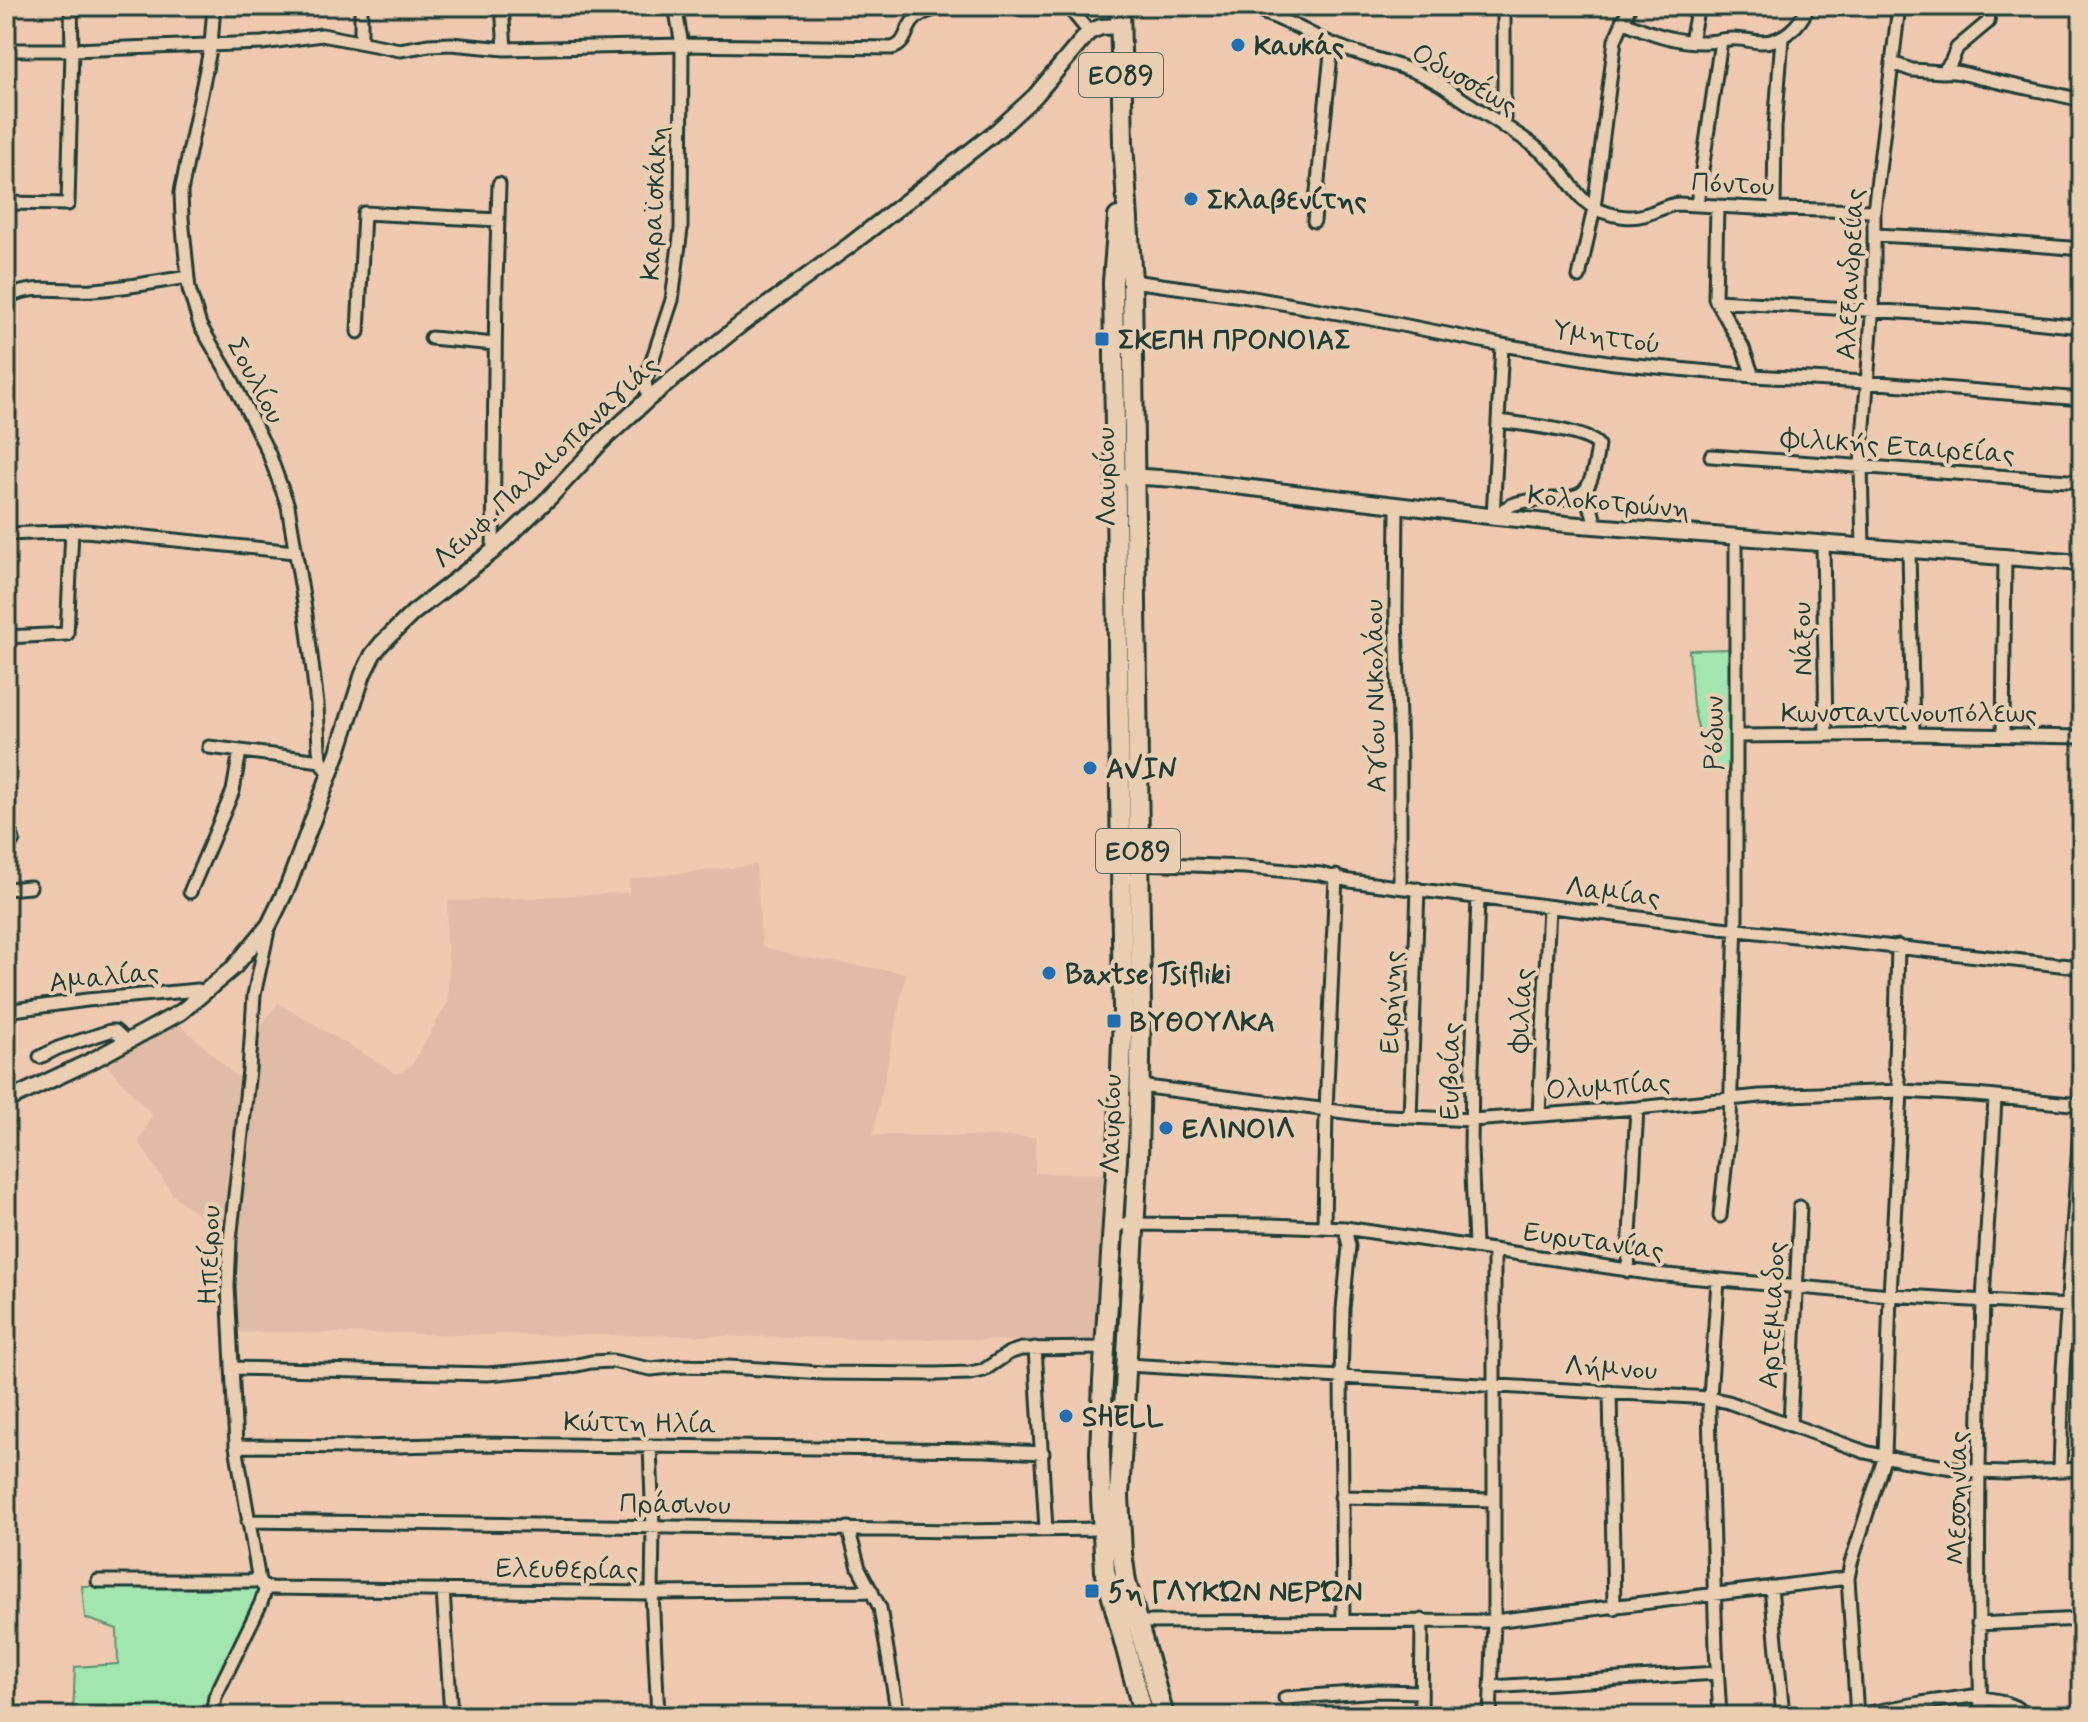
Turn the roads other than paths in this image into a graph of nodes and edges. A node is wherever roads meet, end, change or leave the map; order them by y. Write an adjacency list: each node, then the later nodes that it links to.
1 (71, 6): 28 (street)
2 (214, 6): 24 (street, Σουλίου)
3 (361, 6): 20 (street)
4 (502, 6): 26 (street)
5 (675, 6): 25 (street, Καραϊσκάκη)
6 (955, 6): 25 (street)
7 (1058, 6): 18 (street)
8 (1120, 6): 17 (main road, Λαυρίου / ΕΟ89)
9 (1246, 6): 23 (street, Οδυσσέως)
10 (1504, 6): 32 (street)
11 (1630, 6): 16 (street)
12 (1698, 6): 21 (street)
13 (1808, 6): 19 (street)
14 (1899, 6): 29 (street, Αλεξανδρείας)
15 (1990, 6): 30 (street)
16 (1622, 21): 21 (street); 38 (street)
17 (1120, 26): 18 (street); 33 (main road, Λαυρίου / ΕΟ89)
18 (1089, 32): 58 (street, Λεωφ. Παλαιοπαναγιάς)
19 (1782, 38): 22 (street); 39 (street)
20 (361, 41): 24 (street); 26 (street)
21 (1691, 41): 22 (street)
22 (1721, 41): 36 (street)
23 (1332, 44): 32 (street, Οδυσσέως); 42 (street)
24 (211, 45): 28 (street); 45 (street, Σουλίου)
25 (682, 45): 26 (street); 58 (street, Καραϊσκάκη)
26 (505, 49)
27 (6, 50): 28 (street)
28 (72, 50): 35 (street)
29 (1892, 63): 30 (street); 40 (street, Αλεξανδρείας)
30 (1943, 72): 31 (street)
31 (2082, 100)
32 (1504, 127): 38 (street, Οδυσσέως)
33 (1123, 143): 47 (main road, Λαυρίου / ΕΟ89); 63 (main road, Λαυρίου / ΕΟ89)
34 (499, 184): 41 (street)
35 (6, 203)
36 (1697, 204): 37 (street, Πόντου); 38 (street, Πόντου)
37 (1717, 206): 39 (street, Πόντου); 49 (street)
38 (1594, 208): 46 (street)
39 (1774, 209): 40 (street, Πόντου)
40 (1874, 211): 43 (street, Αλεξανδρείας)
41 (498, 220): 52 (street); 54 (street)
42 (1314, 221)
43 (1874, 235): 44 (street); 50 (street, Αλεξανδρείας)
44 (2082, 249)
45 (187, 277): 48 (street); 76 (street, Σουλίου)
46 (1579, 277)
47 (1132, 281): 55 (street, Υμηττού); 63 (main road, Λαυρίου / ΕΟ89)
48 (6, 298)
49 (1716, 301): 50 (street); 56 (street)
50 (1872, 311): 51 (street); 57 (street, Αλεξανδρείας)
51 (2082, 327)
52 (358, 332)
53 (431, 338): 54 (street)
54 (495, 344): 74 (street)
55 (1502, 345): 56 (street, Υμηττού); 60 (street)
56 (1753, 376): 57 (street, Υμηττού)
57 (1866, 382): 59 (street, Υμηττού); 62 (street, Αλεξανδρείας)
58 (648, 399): 74 (street, Λεωφ. Παλαιοπαναγιάς)
59 (2082, 399)
60 (1499, 421): 65 (street); 67 (street)
61 (1711, 456): 62 (street, Φιλικής Εταιρείας)
62 (1861, 466): 64 (street, Φιλικής Εταιρείας); 73 (street, Αλεξανδρείας)
63 (1124, 476): 66 (street, Κολοκοτρώνη); 91 (main road, Λαυρίου / ΕΟ89); 121 (main road, Λαυρίου / ΕΟ89)
64 (2082, 482)
65 (1582, 494): 67 (street); 68 (street)
66 (1397, 505): 67 (street, Κολοκοτρώνη); 94 (street, Αγίου Νικολάου)
67 (1495, 517): 68 (street, Κολοκοτρώνη)
68 (1596, 526): 71 (street, Κολοκοτρώνη)
69 (72, 531): 70 (street); 76 (street); 79 (street)
70 (6, 534)
71 (1736, 537): 72 (street, Κολοκοτρώνη); 83 (street, Ρόδων)
72 (1823, 543): 73 (street, Κολοκοτρώνη); 80 (street, Νάξου)
73 (1863, 546): 75 (street, Κολοκοτρώνη)
74 (493, 551): 88 (street, Λεωφ. Παλαιοπαναγιάς)
75 (1909, 551): 77 (street, Κολοκοτρώνη); 81 (street)
76 (295, 552): 87 (street, Σουλίου)
77 (2005, 556): 78 (street, Κολοκοτρώνη); 82 (street)
78 (2082, 563)
79 (6, 637)
80 (1826, 734): 81 (street, Κωνσταντινουπόλεως); 83 (street, Κωνσταντινουπόλεως)
81 (1913, 734): 82 (street, Κωνσταντινουπόλεως)
82 (2003, 735): 84 (street, Κωνσταντινουπόλεως)
83 (1737, 736): 101 (street, Ρόδων)
84 (2082, 737)
85 (209, 747): 86 (street)
86 (240, 751): 87 (street); 97 (street)
87 (321, 761): 88 (street)
88 (330, 773): 100 (street, Λεωφ. Παλαιοπαναγιάς)
89 (6, 830): 90 (street)
90 (6, 848)
91 (1138, 863): 92 (street, Λαμίας); 108 (main road, Λαυρίου / ΕΟ89)
92 (1336, 876): 94 (street, Λαμίας); 115 (street)
93 (30, 887): 95 (street)
94 (1400, 887): 96 (street, Λαμίας)
95 (6, 889)
96 (1418, 889): 98 (street, Λαμίας); 117 (street, Ειρήνης)
97 (190, 892)
98 (1478, 897): 99 (street, Λαμίας); 118 (street, Ευβοίας)
99 (1549, 907): 101 (street, Λαμίας); 116 (street, Φιλίας)
100 (269, 925): 104 (street, Λεωφ. Παλαιοπαναγιάς); 136 (street, Ηπείρου)
101 (1735, 930): 102 (street, Λαμίας); 111 (street, Ρόδων)
102 (1898, 946): 103 (street, Λαμίας); 109 (street)
103 (2082, 969)
104 (206, 992): 105 (street, Αμαλίας); 106 (street, Λεωφ. Παλαιοπαναγιάς)
105 (6, 1011)
106 (126, 1041): 107 (street); 112 (street, Λεωφ. Παλαιοπαναγιάς)
107 (40, 1057)
108 (1139, 1086): 115 (street, Ολυμπίας); 122 (main road, Λαυρίου / ΕΟ89)
109 (1901, 1091): 110 (street, Ολυμπίας); 111 (street, Ολυμπίας); 130 (street)
110 (1995, 1097): 113 (street, Ολυμπίας); 131 (street, Μεσσηνίας)
111 (1731, 1099): 114 (street, Ολυμπίας); 120 (street, Ρόδων)
112 (6, 1101)
113 (2082, 1104): 132 (street)
114 (1637, 1108): 116 (street, Ολυμπίας); 127 (street)
115 (1326, 1110): 117 (street, Ολυμπίας); 123 (street)
116 (1539, 1115): 118 (street, Ολυμπίας)
117 (1410, 1117): 118 (street, Ολυμπίας)
118 (1472, 1120): 125 (street, Ευβοίας)
119 (1800, 1207): 129 (street, Αρτεμιαδος)
120 (1720, 1216)
121 (1113, 1224): 122 (street, Ευρυτανίας); 134 (main road, Λαυρίου / ΕΟ89)
122 (1135, 1226): 123 (street, Ευρυτανίας); 135 (main road, Λαυρίου / ΕΟ89)
123 (1324, 1227): 124 (street, Ευρυτανίας)
124 (1345, 1228): 125 (street, Ευρυτανίας); 137 (street)
125 (1475, 1246): 126 (street, Ευρυτανίας)
126 (1494, 1250): 127 (street, Ευρυτανίας); 138 (street)
127 (1628, 1271): 128 (street, Ευρυτανίας)
128 (1718, 1281): 129 (street, Ευρυτανίας); 140 (street)
129 (1796, 1287): 130 (street, Ευρυτανίας); 141 (street, Αρτεμιαδος)
130 (1890, 1295): 131 (street, Ευρυτανίας); 145 (street)
131 (1984, 1301): 132 (street, Ευρυτανίας); 148 (street, Μεσσηνίας)
132 (2069, 1306): 147 (street)
133 (1035, 1348): 134 (street); 136 (street); 144 (street)
134 (1105, 1348): 155 (main road, Λαυρίου / ΕΟ89)
135 (1127, 1365): 137 (street, Λήμνου); 169 (main road, Λαυρίου / ΕΟ89)
136 (232, 1368): 142 (street, Ηπείρου)
137 (1341, 1378): 138 (street, Λήμνου); 149 (street)
138 (1495, 1385): 139 (street, Λήμνου); 150 (street)
139 (1610, 1392): 140 (street, Λήμνου); 164 (street)
140 (1710, 1398): 141 (street, Λήμνου); 163 (street)
141 (1790, 1425): 145 (street, Λήμνου)
142 (236, 1446): 143 (street, Κώττη Ηλία); 151 (street, Ηπείρου)
143 (650, 1446): 144 (street, Κώττη Ηλία); 152 (street)
144 (1043, 1453): 154 (street)
145 (1885, 1456): 148 (street, Λήμνου); 156 (street)
146 (2082, 1469): 147 (street, Λήμνου)
147 (2060, 1470): 148 (street, Λήμνου)
148 (1979, 1472): 170 (street, Μεσσηνίας)
149 (1341, 1497): 150 (street); 166 (street)
150 (1494, 1500): 168 (street)
151 (248, 1521): 152 (street, Πράσινου); 158 (street, Ηπείρου)
152 (653, 1527): 153 (street, Πράσινου); 162 (street)
153 (848, 1528): 154 (street, Πράσινου); 161 (street)
154 (1046, 1529): 155 (street, Πράσινου)
155 (1102, 1529): 180 (main road, Λαυρίου / ΕΟ89)
156 (1848, 1578): 159 (street); 186 (street)
157 (98, 1581): 158 (street, Ελευθερίας)
158 (263, 1585): 160 (street, Ελευθερίας); 176 (street)
159 (1771, 1587): 163 (street); 185 (street)
160 (443, 1590): 162 (street, Ελευθερίας); 177 (street)
161 (872, 1591): 162 (street, Ελευθερίας); 179 (street)
162 (652, 1593): 178 (street)
163 (1715, 1594): 164 (street); 171 (street)
164 (1614, 1608): 168 (street)
165 (2082, 1619): 170 (street)
166 (1343, 1620): 167 (street); 169 (street)
167 (1422, 1620): 168 (street); 173 (street)
168 (1494, 1621): 172 (street)
169 (1137, 1622): 181 (main road, Λαυρίου / ΕΟ89)
170 (1978, 1624): 174 (street, Μεσσηνίας)
171 (1717, 1673): 172 (street); 184 (street)
172 (1491, 1687): 183 (street)
173 (1421, 1692): 175 (street); 182 (street)
174 (1980, 1696): 186 (street); 187 (street, Μεσσηνίας); 188 (street)
175 (1285, 1698)
176 (212, 1716)
177 (451, 1716)
178 (658, 1716)
179 (898, 1716)
180 (1144, 1716)
181 (1164, 1716)
182 (1421, 1716)
183 (1490, 1716)
184 (1720, 1716)
185 (1783, 1716)
186 (1857, 1716)
187 (1981, 1716)
188 (2028, 1716)

